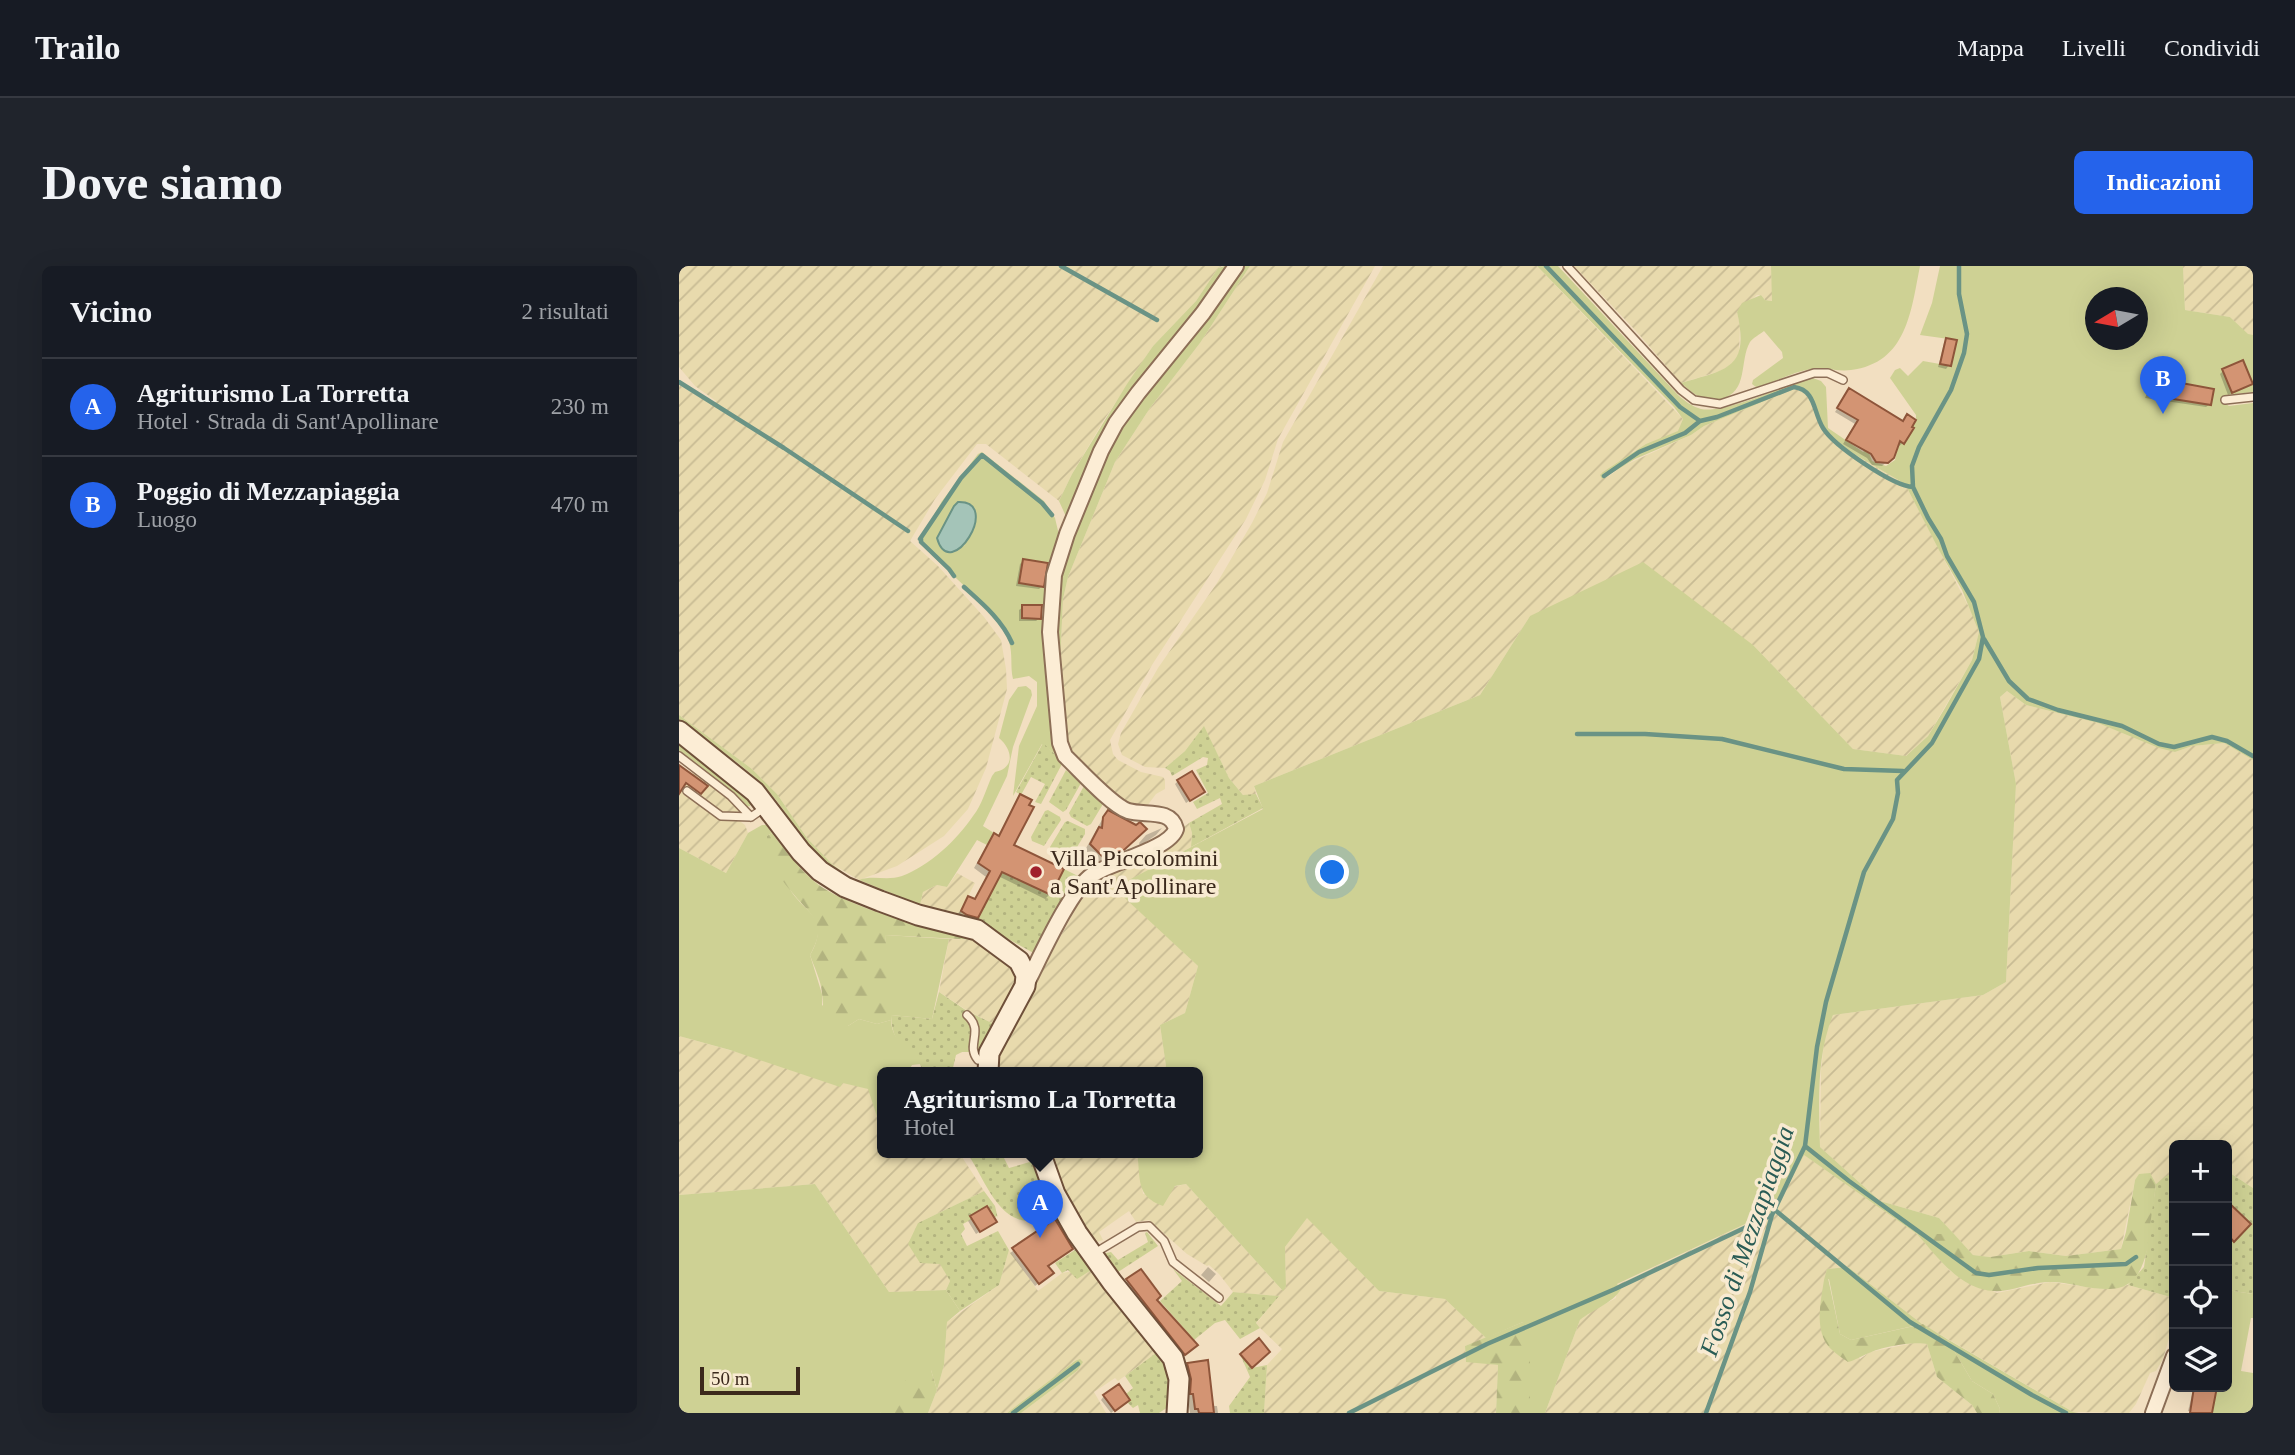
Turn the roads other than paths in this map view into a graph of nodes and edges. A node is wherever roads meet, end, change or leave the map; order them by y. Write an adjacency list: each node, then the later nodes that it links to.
1 (1235, 266): 11 (street)
2 (1567, 266): 3 (lane)
3 (1843, 380)
4 (2253, 397): 5 (lane)
5 (2225, 400)
6 (679, 731): 9 (street)
7 (679, 756): 10 (lane)
8 (687, 791): 10 (lane)
9 (768, 806): 10 (lane); 11 (street)
10 (751, 817)
11 (1025, 986): 13 (street)
12 (967, 1015): 13 (lane)
13 (983, 1066)
14 (1042, 1158): 15 (street)
15 (1093, 1255): 16 (lane); 18 (street)
16 (1219, 1298)
17 (2169, 1372): 19 (street)
18 (1177, 1413)
19 (2153, 1413)

